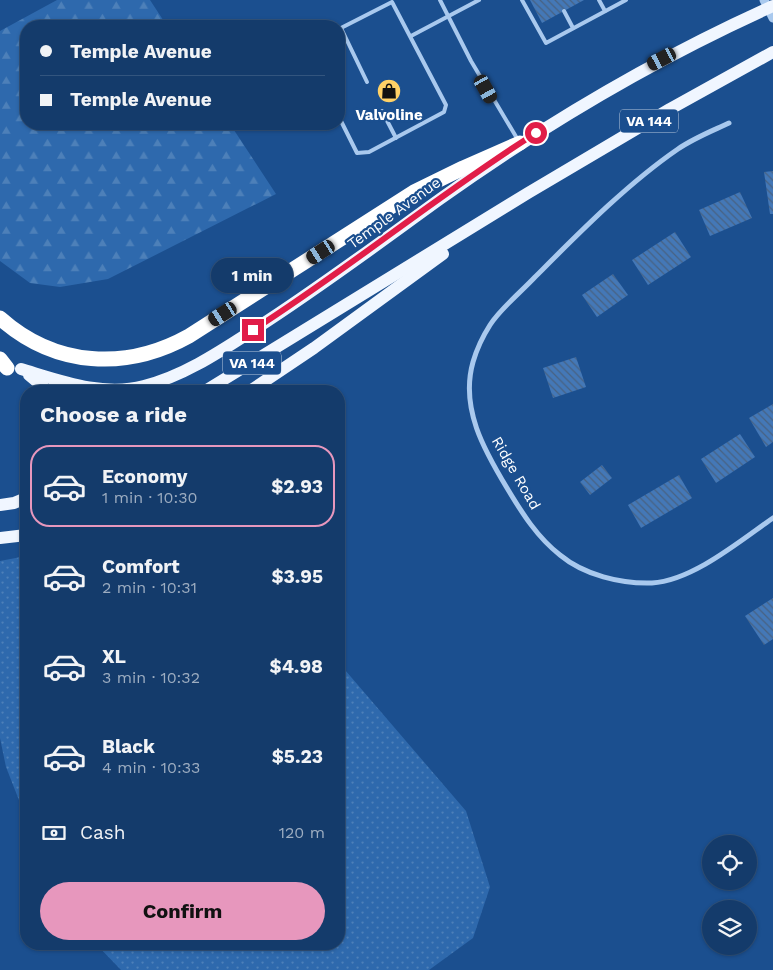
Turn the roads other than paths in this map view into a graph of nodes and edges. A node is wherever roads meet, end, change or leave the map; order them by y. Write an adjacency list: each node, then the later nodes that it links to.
1 (440, 0): 9 (lane)
2 (479, 0): 9 (lane)
3 (522, 0): 11 (lane)
4 (599, 0): 8 (lane)
5 (626, 0): 8 (lane)
6 (770, 8): 20 (main road, Temple Avenue / VA 144)
7 (564, 11): 11 (lane)
8 (605, 11): 11 (lane)
9 (448, 16): 12 (lane); 20 (lane)
10 (345, 26): 12 (lane)
11 (573, 28)
12 (411, 36): 19 (lane)
13 (345, 39): 15 (lane)
14 (773, 52): 21 (main road, VA 144)
15 (367, 82)
16 (382, 111): 19 (lane)
17 (729, 123): 31 (street, Ridge Road)
18 (345, 129): 19 (lane)
19 (396, 138)
20 (520, 143): 22 (highway); 26 (main road, Temple Avenue / VA 144)
21 (528, 193): 27 (main road, VA 144); 28 (main road)
22 (0, 318)
23 (7, 366): 24 (main road); 25 (main road, Temple Avenue / VA 144)
24 (42, 385)
25 (79, 385)
26 (144, 385)
27 (215, 385)
28 (259, 385)
29 (20, 500): 30 (main road)
30 (0, 505)
31 (773, 518)
32 (20, 536): 33 (main road)
33 (0, 538)

